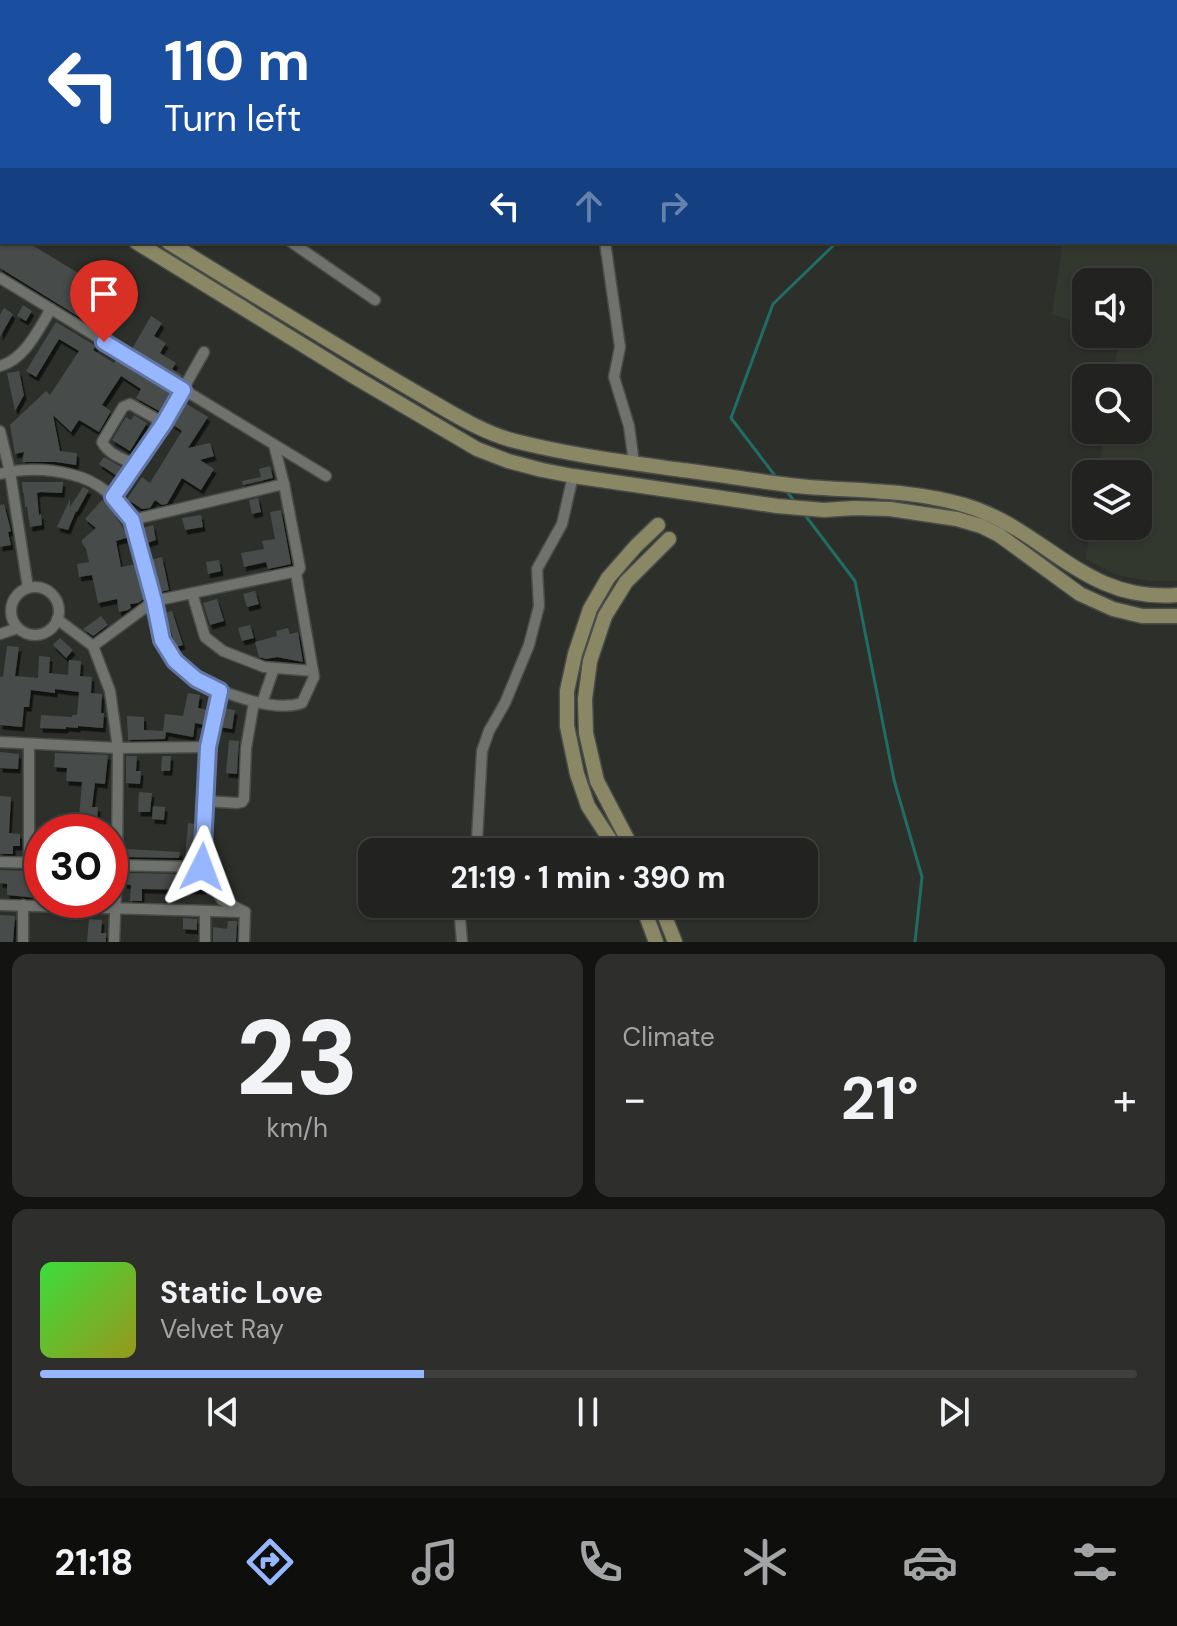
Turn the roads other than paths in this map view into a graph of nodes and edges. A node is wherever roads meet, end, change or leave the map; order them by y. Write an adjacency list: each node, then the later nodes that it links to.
1 (139, 244): 18 (street)
2 (171, 244): 14 (street)
3 (294, 244): 6 (street)
4 (605, 244): 14 (street)
5 (0, 278): 7 (street)
6 (375, 300)
7 (51, 309): 9 (street); 10 (street)
8 (204, 352): 10 (street)
9 (0, 366)
10 (183, 390): 11 (street); 13 (street)
11 (164, 423): 15 (street); 15 (street)
12 (0, 431): 16 (street)
13 (274, 445): 17 (street); 19 (street)
14 (634, 463): 24 (street)
15 (136, 465): 20 (street)
16 (5, 473): 20 (street); 27 (street)
17 (326, 476)
18 (573, 476): 25 (street); 47 (street)
19 (284, 484): 21 (street); 26 (street)
20 (113, 497): 21 (street)
21 (132, 520): 30 (street)
22 (658, 525): 48 (street)
23 (669, 539): 49 (street)
24 (1058, 557): 25 (street); 29 (street)
25 (1049, 571): 31 (street)
26 (296, 573): 28 (street); 37 (street)
27 (28, 588): 32 (street); 33 (street)
28 (192, 593): 30 (street); 36 (street)
29 (1177, 595)
30 (154, 601): 35 (street); 38 (street)
31 (1177, 616)
32 (57, 619): 33 (street); 35 (street)
33 (18, 628): 34 (street)
34 (0, 634)
35 (93, 646): 43 (street)
36 (274, 668): 37 (street); 39 (street)
37 (313, 671): 39 (street)
38 (220, 691): 39 (street); 42 (street)
39 (258, 702): 44 (street)
40 (0, 742): 41 (street)
41 (29, 744): 43 (street); 45 (street)
42 (208, 747): 43 (street); 44 (street)
43 (118, 748): 46 (street)
44 (205, 801): 53 (street)
45 (29, 814)
46 (116, 814)
47 (477, 838)
48 (609, 838)
49 (627, 838)
50 (0, 862): 51 (street)
51 (24, 863)
52 (128, 865): 53 (street)
53 (202, 867): 58 (street)
54 (0, 905): 55 (street)
55 (23, 905): 63 (street)
56 (128, 909): 57 (street)
57 (205, 911): 58 (street); 65 (street)
58 (245, 912): 66 (street)
59 (115, 918): 64 (street)
60 (460, 918): 67 (street)
61 (647, 918): 68 (street)
62 (666, 918): 69 (street)
63 (23, 942)
64 (114, 942)
65 (205, 942)
66 (244, 942)
67 (462, 942)
68 (656, 942)
69 (675, 942)

